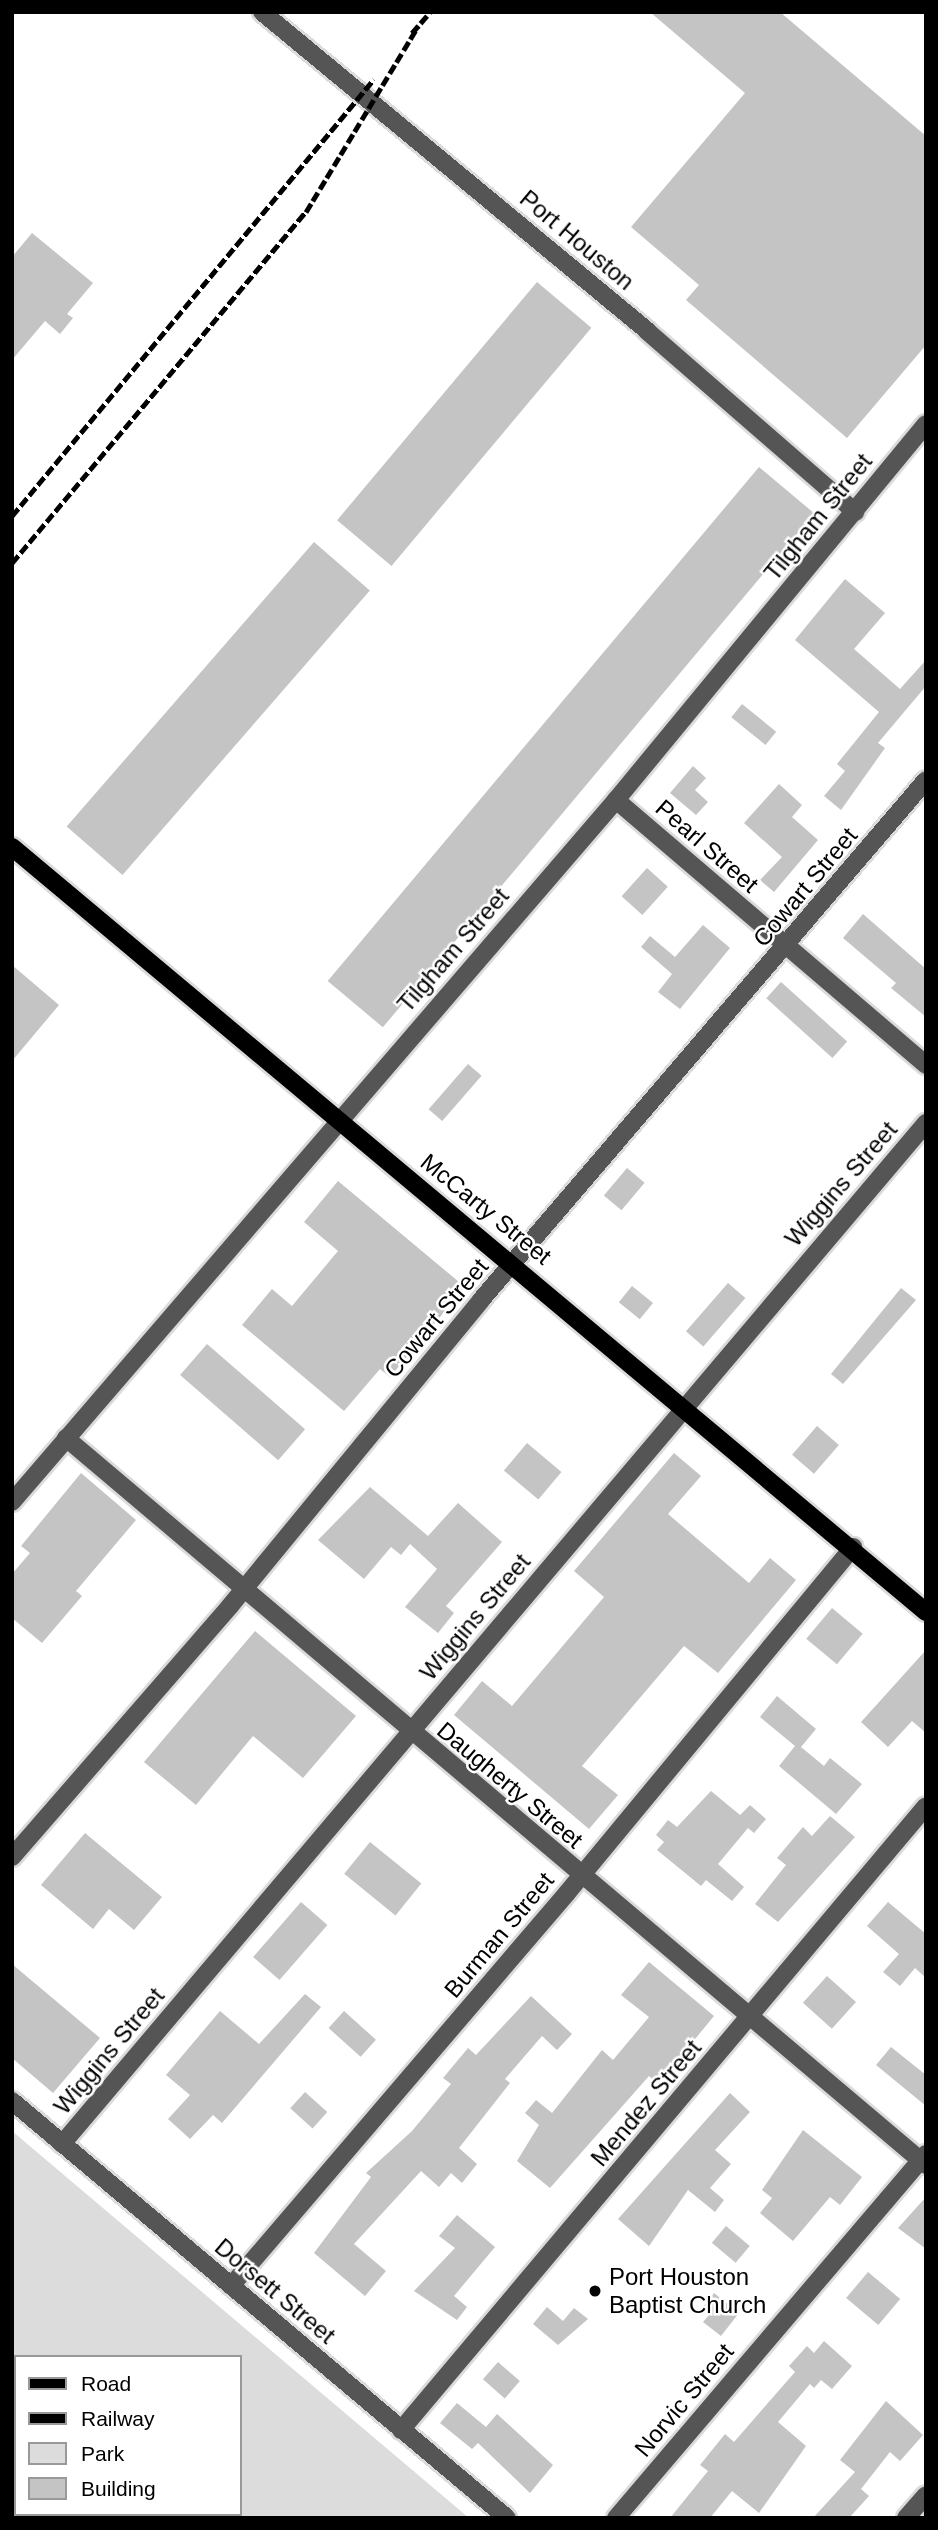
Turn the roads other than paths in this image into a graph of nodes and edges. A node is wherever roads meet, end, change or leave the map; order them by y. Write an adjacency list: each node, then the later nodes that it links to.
1 (262, 12): 3 (street, Port Houston)
2 (926, 424): 3 (street, Tilgham Street)
3 (855, 512): 5 (street, Tilgham Street)
4 (926, 780): 7 (street, Cowart Street)
5 (616, 800): 7 (street, Pearl Street); 9 (street, Tilgham Street)
6 (12, 847): 9 (main road, McCarty Street)
7 (786, 948): 8 (street, Pearl Street); 11 (street, Cowart Street)
8 (926, 1065)
9 (338, 1119): 11 (main road, McCarty Street); 13 (street, Tilgham Street)
10 (926, 1123): 12 (street, Wiggins Street)
11 (514, 1262): 12 (main road, McCarty Street); 16 (street, Cowart Street)
12 (683, 1407): 15 (main road, McCarty Street); 18 (street, Wiggins Street)
13 (65, 1438): 14 (street, Tilgham Street); 16 (street, Daugherty Street)
14 (12, 1502)
15 (853, 1547): 17 (main road, McCarty Street); 21 (street, Burman Street)
16 (244, 1590): 18 (street, Daugherty Street); 20 (street, Cowart Street)
17 (926, 1612)
18 (410, 1733): 21 (street, Daugherty Street); 24 (street, Wiggins Street)
19 (926, 1806): 22 (street, Mendez Street)
20 (12, 1857)
21 (580, 1876): 22 (street, Daugherty Street); 26 (street, Burman Street)
22 (752, 2016): 25 (street, Daugherty Street); 27 (street, Mendez Street)
23 (12, 2101): 24 (street, Dorsett Street)
24 (62, 2144): 26 (street, Dorsett Street)
25 (924, 2160): 30 (street, Norvic Street)
26 (231, 2286): 27 (street, Dorsett Street)
27 (401, 2430): 29 (street, Dorsett Street)
28 (926, 2495): 31 (street)
29 (508, 2518)
30 (616, 2518)
31 (906, 2518)

